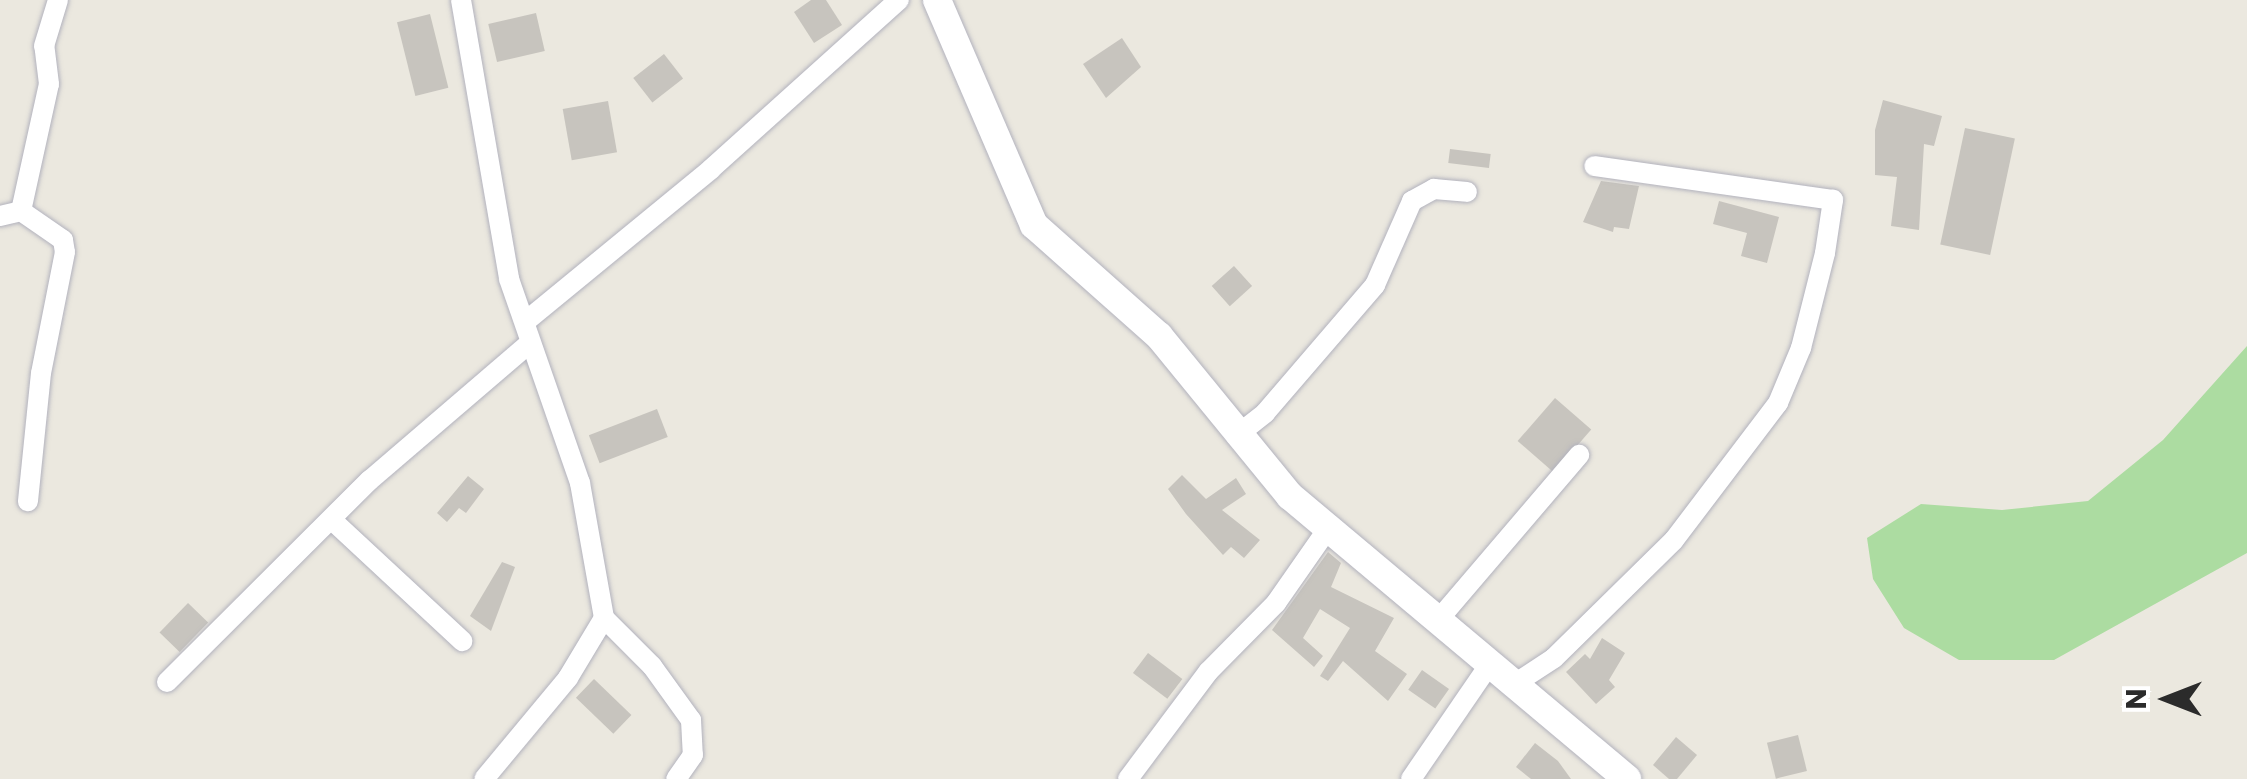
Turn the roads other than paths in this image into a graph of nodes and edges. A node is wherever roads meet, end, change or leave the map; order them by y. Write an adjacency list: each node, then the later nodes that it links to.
1 (58, 0): 7 (street)
2 (461, 0): 8 (street)
3 (899, 0): 8 (street)
4 (936, 0): 9 (main road)
5 (1594, 166): 19 (street)
6 (1467, 192): 9 (street)
7 (10, 214): 11 (street)
8 (528, 333): 12 (street); 14 (street)
9 (1236, 436): 13 (main road)
10 (1579, 454): 15 (street)
11 (28, 501)
12 (332, 520): 16 (street); 18 (street)
13 (1330, 527): 15 (main road); 22 (street)
14 (604, 618): 20 (street); 21 (street)
15 (1439, 619): 17 (main road)
16 (462, 641)
17 (1491, 662): 19 (main road); 23 (street)
18 (167, 682)
19 (1516, 683): 24 (main road)
20 (484, 779)
21 (676, 779)
22 (1128, 779)
23 (1411, 779)
24 (1627, 779)

